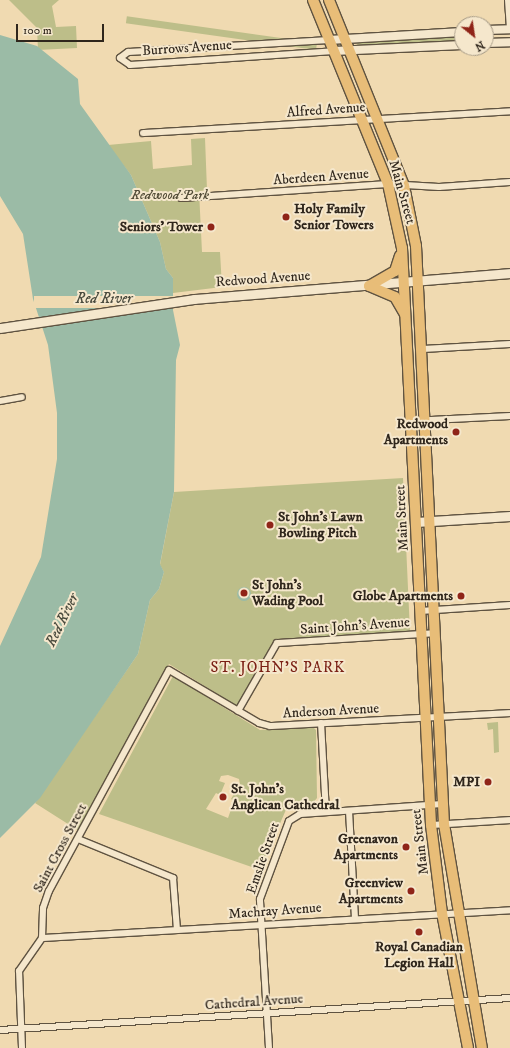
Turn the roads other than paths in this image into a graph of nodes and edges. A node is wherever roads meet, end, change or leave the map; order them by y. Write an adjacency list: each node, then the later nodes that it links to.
1 (313, 0): 8 (main road, Main Street)
2 (329, 0): 7 (main road, Main Street)
3 (508, 0): 4 (street)
4 (510, 27): 5 (street)
5 (494, 29)
6 (454, 32): 7 (street, Burrows Avenue)
7 (344, 39): 8 (street, Burrows Avenue); 13 (main road, Main Street)
8 (329, 40): 12 (main road, Main Street); 12 (street, Burrows Avenue)
9 (510, 42): 10 (street)
10 (494, 43)
11 (454, 45): 13 (street, Burrows Avenue)
12 (334, 51): 13 (street, Burrows Avenue); 16 (main road, Main Street)
13 (350, 51): 15 (main road, Main Street)
14 (510, 111): 15 (street, Alfred Avenue)
15 (377, 118): 16 (street, Alfred Avenue); 20 (main road, Main Street)
16 (362, 120): 17 (street, Alfred Avenue); 19 (main road, Main Street)
17 (143, 134)
18 (510, 182): 20 (street, Aberdeen Avenue)
19 (388, 184): 20 (street, Aberdeen Avenue); 21 (street, Aberdeen Avenue); 22 (main road, Main Street)
20 (404, 186): 24 (main road, Main Street)
21 (181, 198)
22 (402, 248): 25 (main road, Main Street); 26 (main road)
23 (510, 273): 24 (main road, Redwood Avenue)
24 (419, 280): 25 (main road, Redwood Avenue); 30 (main road, Main Street)
25 (404, 282): 26 (main road, Redwood Avenue); 27 (main road, Main Street)
26 (369, 286): 27 (main road); 28 (main road, Redwood Avenue)
27 (407, 317): 35 (main road, Main Street)
28 (0, 328)
29 (510, 344): 30 (street)
30 (423, 349): 34 (main road, Main Street)
31 (22, 397): 32 (street)
32 (0, 400)
33 (510, 416): 34 (street)
34 (425, 420): 35 (street); 37 (main road, Main Street)
35 (411, 421): 38 (main road, Main Street)
36 (510, 516): 37 (main road)
37 (430, 521): 38 (main road); 40 (main road, Main Street)
38 (416, 522): 41 (main road, Main Street)
39 (510, 605): 40 (street, Saint John's Avenue)
40 (435, 610): 41 (street, Saint John's Avenue); 42 (main road, Main Street)
41 (420, 611): 43 (main road, Main Street)
42 (435, 633): 43 (street, Saint John's Avenue); 48 (main road, Main Street)
43 (421, 634): 45 (street, Saint John's Avenue); 47 (main road, Main Street)
44 (169, 670): 45 (street, Anderson Avenue); 57 (street, Saint Cross Street)
45 (238, 711): 49 (street, Anderson Avenue)
46 (510, 713): 48 (street, Anderson Avenue)
47 (425, 717): 48 (street, Anderson Avenue); 49 (street, Anderson Avenue); 51 (main road, Main Street)
48 (439, 717): 50 (main road, Main Street)
49 (321, 723): 52 (street)
50 (443, 804): 51 (street); 55 (main road, Main Street)
51 (429, 805): 53 (street); 56 (main road, Main Street)
52 (326, 812): 53 (street); 62 (street, Emslie Street)
53 (349, 812): 61 (street)
54 (510, 820): 55 (street)
55 (444, 824): 56 (street); 59 (main road, Main Street)
56 (431, 825): 60 (main road, Main Street)
57 (78, 839): 63 (street); 64 (street, Saint Cross Street)
58 (510, 910): 59 (street, Machray Avenue)
59 (458, 912): 60 (street, Machray Avenue); 66 (main road, Main Street)
60 (442, 913): 61 (street, Machray Avenue); 67 (main road, Main Street)
61 (355, 918): 62 (street, Machray Avenue)
62 (261, 924): 63 (street, Machray Avenue); 68 (street, Emslie Street)
63 (178, 930): 64 (street, Machray Avenue)
64 (42, 938): 69 (street)
65 (510, 998): 66 (street, Cathedral Avenue)
66 (474, 1000): 67 (street, Cathedral Avenue); 74 (main road, Main Street)
67 (459, 1002): 68 (street, Cathedral Avenue); 73 (main road, Main Street)
68 (266, 1013): 69 (street, Cathedral Avenue); 72 (street, Emslie Street)
69 (21, 1028): 70 (street, Cathedral Avenue); 71 (street)
70 (0, 1030)
71 (22, 1048)
72 (268, 1048)
73 (468, 1048)
74 (482, 1048)

